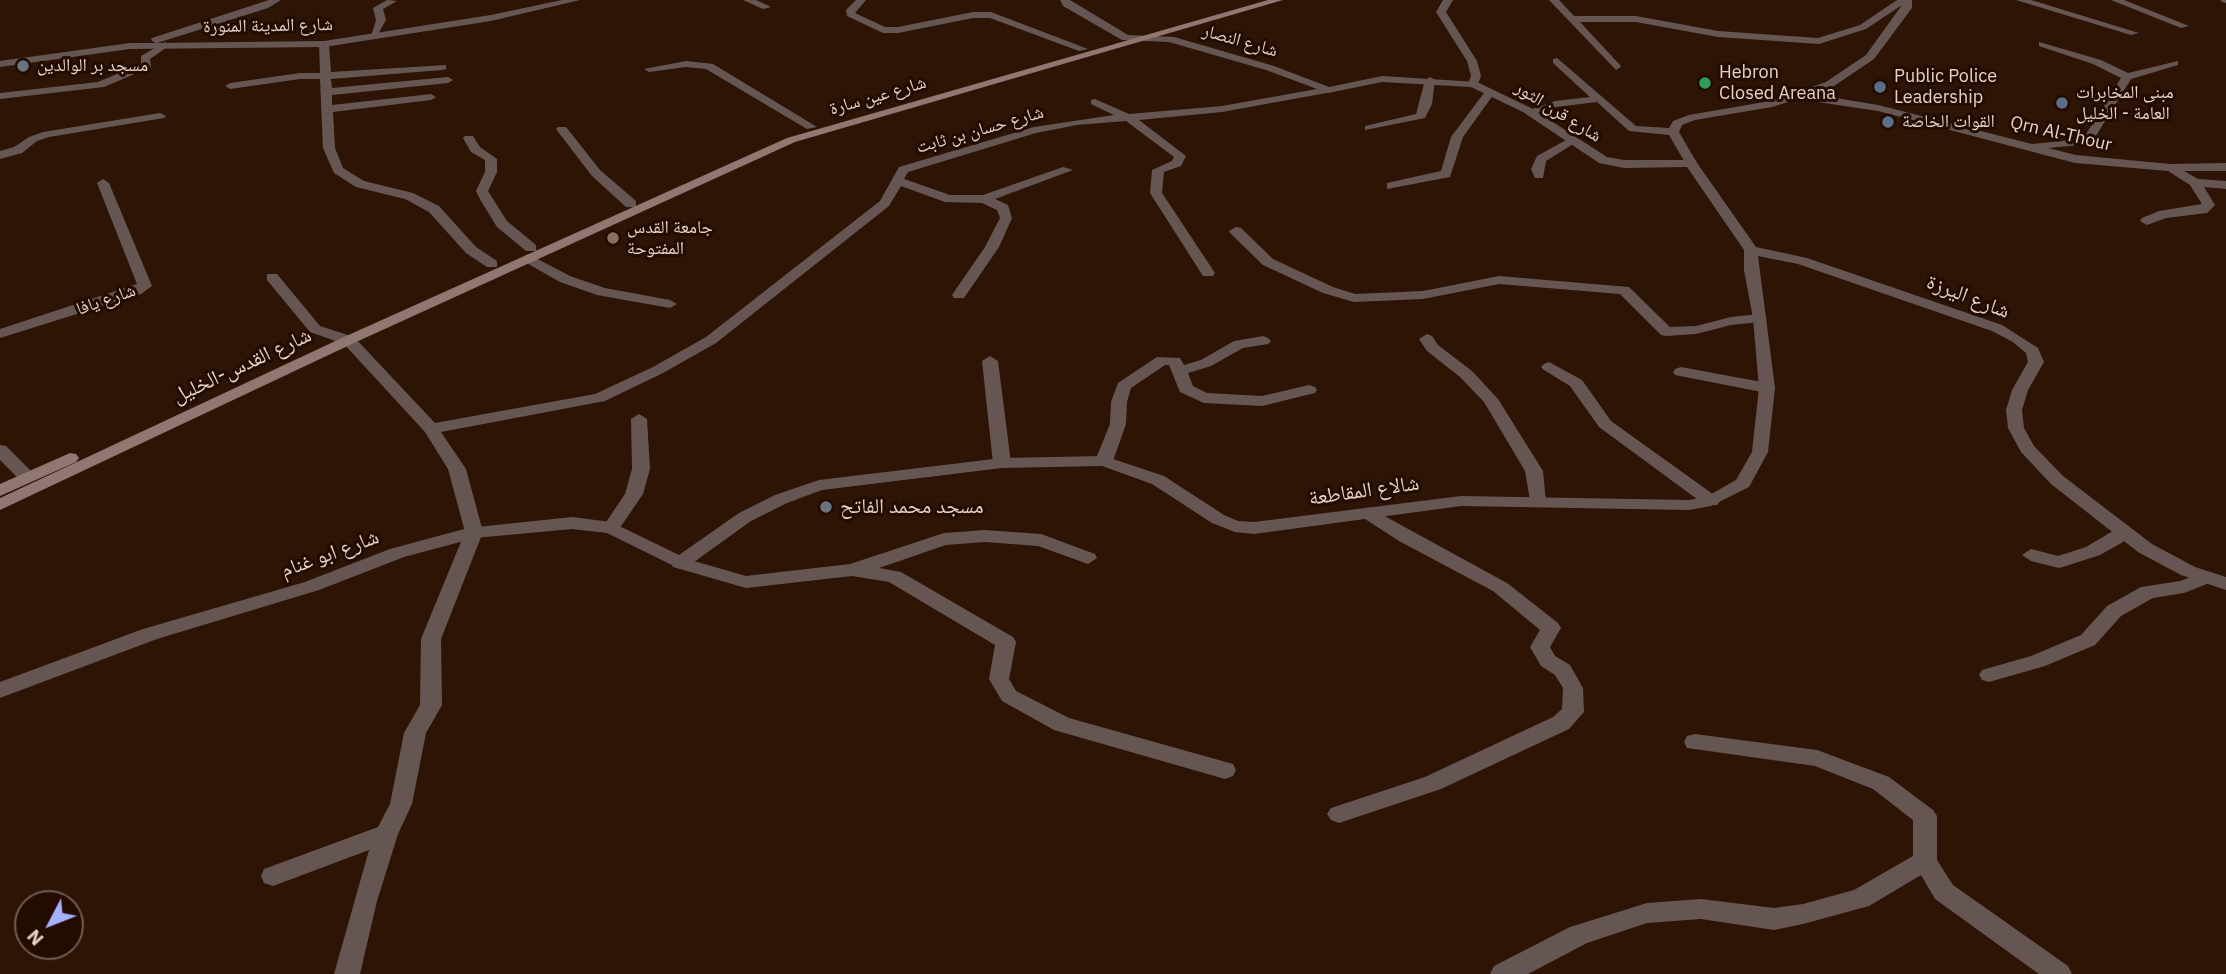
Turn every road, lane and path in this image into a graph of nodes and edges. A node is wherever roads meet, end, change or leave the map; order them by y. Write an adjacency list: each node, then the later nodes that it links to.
1 (276, 0): 22 (street)
2 (561, 0): 19 (street, شارع المدينة المنورة)
3 (576, 0): 23 (street, شارع المدينة المنورة)
4 (748, 0): 15 (street)
5 (861, 0): 26 (street)
6 (1065, 0): 20 (street)
7 (1259, 0): 20 (main road, شارع عين سارة)
8 (1278, 0): 21 (main road, شارع عين سارة)
9 (1448, 0): 37 (street)
10 (1554, 0): 16 (street)
11 (1905, 0): 16 (street); 42 (street)
12 (2021, 0): 18 (street)
13 (2116, 0): 17 (street)
14 (392, 1): 19 (street)
15 (766, 7)
16 (1573, 19): 32 (street)
17 (2184, 26)
18 (2134, 33)
19 (374, 34): 22 (street, شارع المدينة المنورة)
20 (1126, 38): 21 (street, شارع النصار); 26 (main road, شارع عين سارة)
21 (1140, 40): 39 (street, شارع النصار); 76 (main road, شارع عين سارة)
22 (145, 44): 25 (street, شارع المدينة المنورة); 28 (street, شارع المدينة المنورة)
23 (324, 44): 25 (street, شارع المدينة المنورة); 33 (street)
24 (2043, 44): 34 (street)
25 (165, 45): 43 (street)
26 (1083, 49): 53 (main road, شارع عين سارة)
27 (1557, 61): 45 (street)
28 (0, 63)
29 (2174, 63): 34 (street)
30 (442, 67): 33 (street)
31 (649, 68): 53 (street)
32 (1616, 68)
33 (324, 76): 38 (street); 41 (street)
34 (2127, 77): 59 (street)
35 (448, 80): 41 (street)
36 (1430, 80): 37 (street, شارع حسان بن ثابت); 39 (street, شارع حسان بن ثابت); 54 (street)
37 (1473, 84): 40 (street, شارع حسان بن ثابت)
38 (230, 86)
39 (1328, 90): 49 (street, شارع حسان بن ثابت)
40 (1491, 91): 50 (street, شارع قرن الثور); 70 (street)
41 (326, 92): 48 (street)
42 (1797, 95): 56 (street); 59 (street, Qrn Al-Thour)
43 (0, 96)
44 (432, 97): 48 (street)
45 (1598, 99): 50 (street); 56 (street)
46 (1095, 102): 52 (street)
47 (1166, 104): 49 (street)
48 (327, 109): 77 (street)
49 (1189, 112): 52 (street, شارع حسان بن ثابت)
50 (1530, 112): 58 (street, شارع قرن الثور)
51 (160, 116): 60 (street)
52 (1129, 118): 66 (street, شارع حسان بن ثابت); 78 (street)
53 (811, 127): 72 (main road, شارع عين سارة)
54 (1369, 128)
55 (562, 129): 72 (street)
56 (1673, 132): 61 (street)
57 (469, 138): 76 (street)
58 (1572, 141): 61 (street, شارع قرن الثور); 65 (street)
59 (2027, 147): 63 (street, Qrn Al-Thour)
60 (0, 155)
61 (1690, 163): 75 (street)
62 (2226, 167): 63 (street, Qrn Al-Thour)
63 (2170, 169): 68 (street)
64 (1067, 170): 71 (street)
65 (1539, 175)
66 (899, 180): 71 (street); 94 (street, شارع حسان بن ثابت)
67 (103, 183): 83 (street, شارع يافا)
68 (2195, 183): 69 (street); 73 (street)
69 (2226, 184)
70 (1391, 186)
71 (985, 199): 80 (street)
72 (631, 204): 76 (main road, شارع عين سارة)
73 (2147, 221)
74 (1236, 231): 82 (street)
75 (1751, 250): 82 (street, شالاع المقاطعة); 105 (street, شارع اليرزة)
76 (530, 253): 77 (main road, شارع عين سارة); 81 (street)
77 (498, 267): 84 (main road, شارع القدس-الخليل)
78 (1208, 273)
79 (272, 277): 84 (street)
80 (959, 295)
81 (670, 304)
82 (1760, 318): 91 (street, شالاع المقاطعة)
83 (0, 334)
84 (341, 339): 94 (street); 98 (main road, شارع القدس-الخليل); 102 (main road, شارع القدس-الخليل)
85 (1427, 339): 101 (street)
86 (1263, 341): 89 (street)
87 (990, 360): 97 (street)
88 (1549, 367): 100 (street)
89 (1179, 371): 92 (street); 96 (street)
90 (1681, 372): 91 (street)
91 (1767, 388): 100 (street, شالاع المقاطعة)
92 (1309, 390)
93 (639, 419): 104 (street)
94 (431, 429): 106 (street)
95 (0, 450): 98 (street)
96 (1104, 461): 97 (street, شالاع المقاطعة); 103 (street, شالاع المقاطعة)
97 (1002, 463): 109 (street, شالاع المقاطعة)
98 (27, 477): 99 (main road, شارع القدس-الخليل)
99 (0, 491)
100 (1711, 501): 101 (street, شالاع المقاطعة)
101 (1537, 502): 103 (street, شالاع المقاطعة)
102 (0, 505)
103 (1368, 513): 117 (street)
104 (611, 528): 106 (street, شارع ابو غنام); 109 (street, شارع ابو غنام)
105 (2123, 531): 107 (street); 111 (street, شارع اليرزة)
106 (474, 533): 114 (street, شارع ابو غنام); 118 (street)
107 (2031, 555)
108 (1088, 558): 110 (street)
109 (680, 562): 110 (street, شارع ابو غنام)
110 (852, 570): 116 (street)
111 (2205, 578): 112 (street, شارع اليرزة); 113 (street)
112 (2226, 584)
113 (1989, 675)
114 (0, 690)
115 (1695, 742): 119 (street)
116 (1225, 770)
117 (1339, 814)
118 (386, 834): 120 (street); 121 (street)
119 (1925, 861): 122 (street); 123 (street)
120 (273, 876)
121 (347, 974)
122 (1503, 974)
123 (2059, 974)

